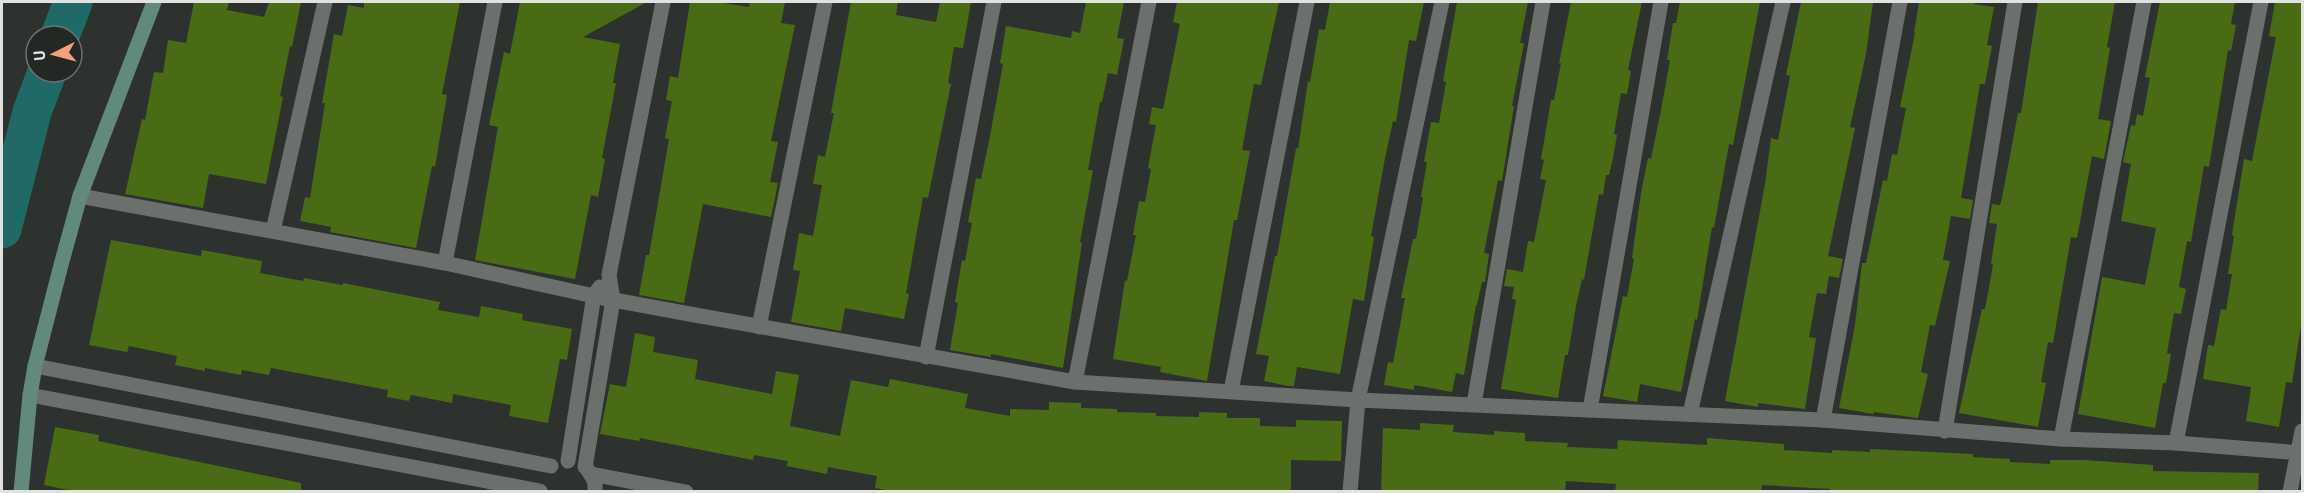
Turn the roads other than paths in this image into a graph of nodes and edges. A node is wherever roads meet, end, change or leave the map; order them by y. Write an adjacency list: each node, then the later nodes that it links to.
1 (154, 2): 17 (street)
2 (325, 2): 18 (street)
3 (495, 2): 19 (street)
4 (663, 2): 20 (street)
5 (825, 2): 23 (street)
6 (994, 2): 24 (street)
7 (1149, 2): 26 (street)
8 (1307, 2): 27 (street)
9 (1442, 2): 29 (street)
10 (1543, 2): 30 (street)
11 (1661, 2): 31 (street)
12 (1783, 2): 32 (street)
13 (1900, 2): 33 (street)
14 (2015, 2): 34 (street)
15 (2144, 2): 36 (street)
16 (2261, 2): 37 (street)
17 (80, 196): 18 (street); 25 (street)
18 (273, 231): 19 (street)
19 (445, 263): 21 (street)
20 (609, 275): 21 (street); 22 (street)
21 (594, 295): 22 (street); 39 (street)
22 (613, 300): 23 (street); 41 (street)
23 (759, 327): 24 (street)
24 (926, 357): 26 (street)
25 (35, 366): 28 (street); 40 (street)
26 (1075, 382): 27 (street)
27 (1232, 391): 29 (street)
28 (30, 395): 42 (street); 43 (street)
29 (1358, 400): 30 (street); 46 (street)
30 (1474, 404): 31 (street)
31 (1590, 410): 32 (street)
32 (1690, 414): 33 (street)
33 (1823, 420): 34 (street)
34 (1945, 431): 36 (street)
35 (2302, 431): 38 (street)
36 (2061, 439): 37 (street)
37 (2176, 442): 38 (street)
38 (2300, 453): 47 (street)
39 (568, 460): 40 (street); 41 (street)
40 (551, 466): 42 (street)
41 (588, 470): 44 (street); 45 (street)
42 (540, 491)
43 (21, 492)
44 (595, 492)
45 (686, 492)
46 (1350, 492)
47 (2290, 492)

